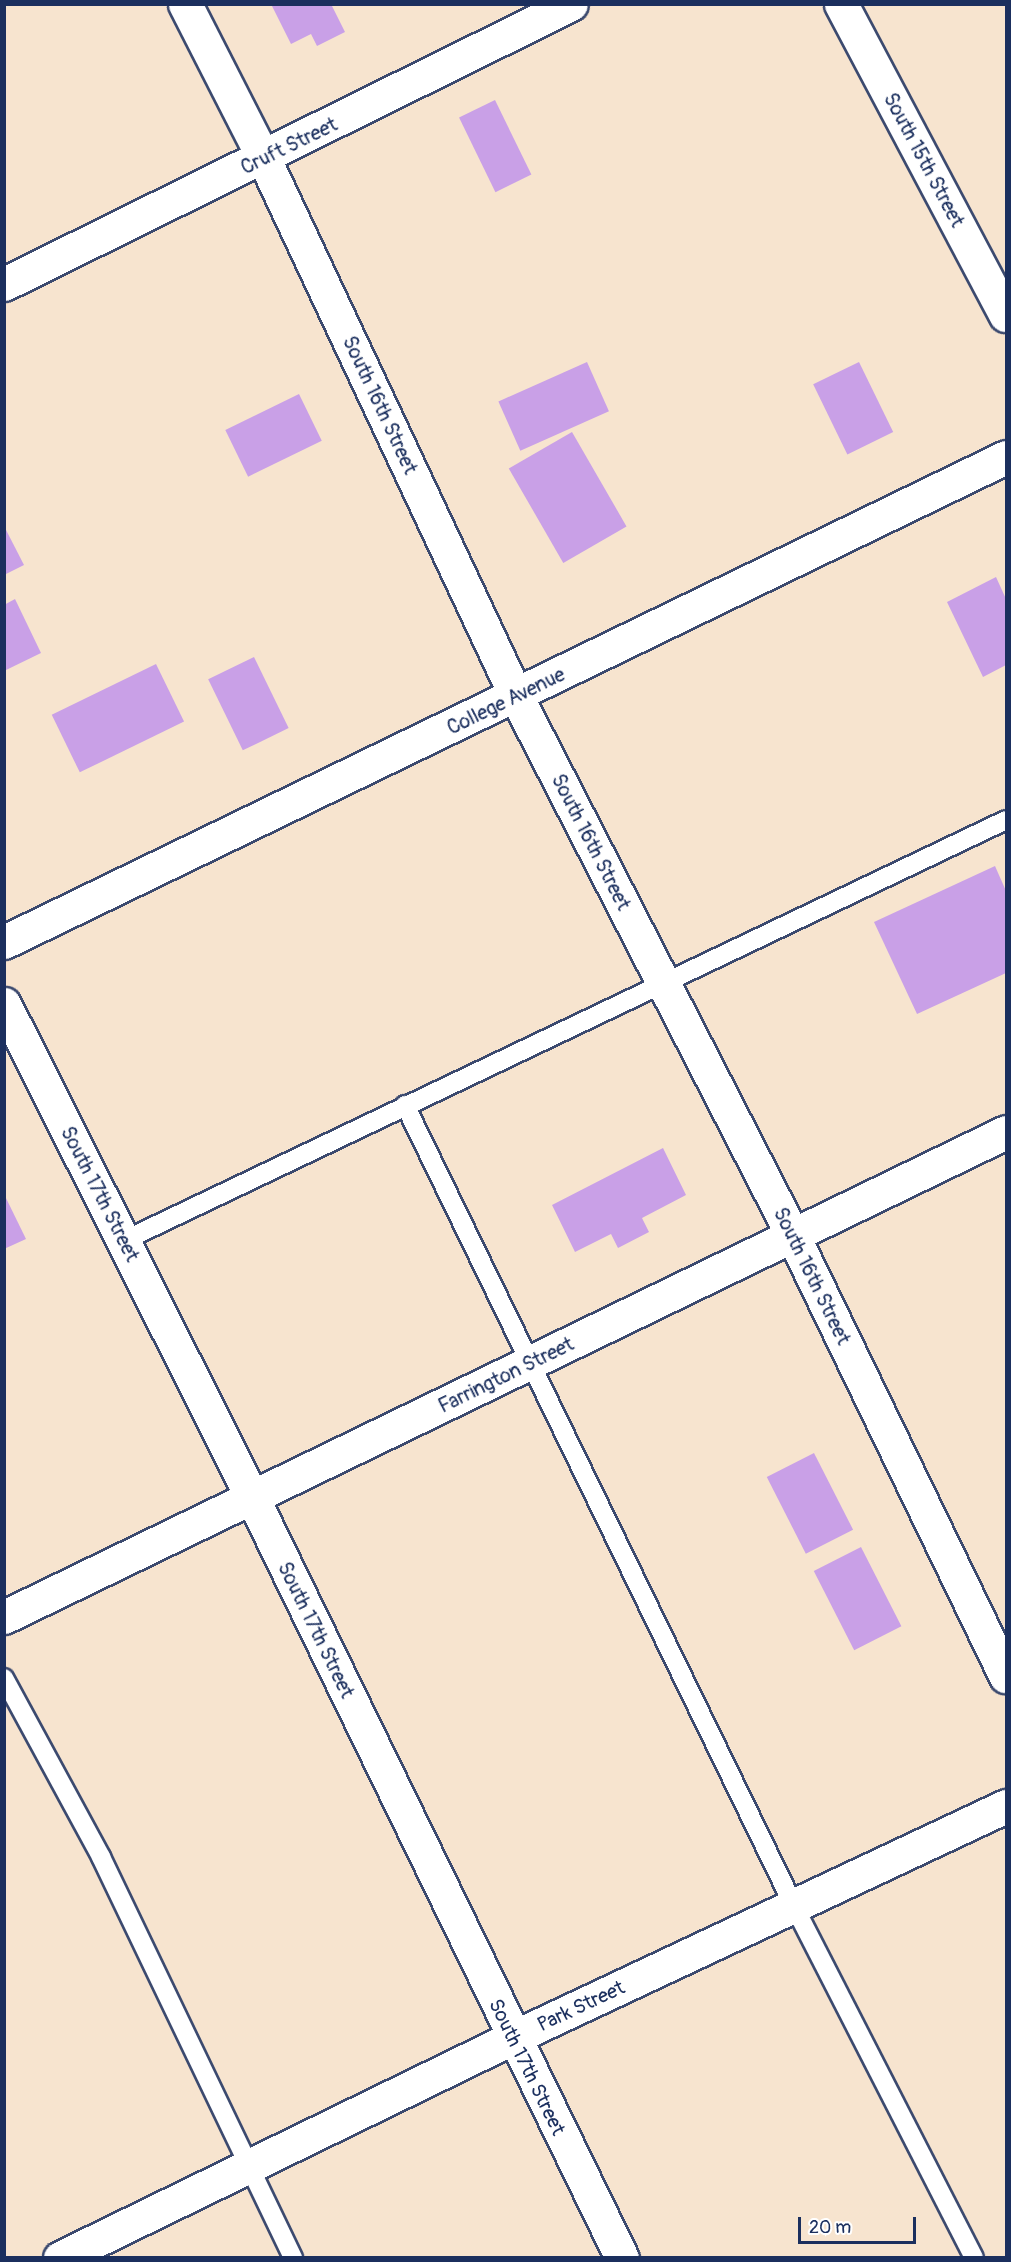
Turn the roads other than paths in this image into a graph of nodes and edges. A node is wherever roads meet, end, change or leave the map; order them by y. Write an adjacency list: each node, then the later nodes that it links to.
1 (185, 4): 4 (street, South 16th Street)
2 (571, 4): 4 (street, Cruft Street)
3 (841, 4): 6 (street, South 15th Street)
4 (264, 159): 5 (street, Cruft Street); 8 (street, South 16th Street)
5 (4, 284)
6 (1006, 315)
7 (1006, 457): 8 (street, College Avenue)
8 (516, 696): 10 (street, College Avenue); 11 (street, South 16th Street)
9 (1006, 820): 11 (lane)
10 (4, 942)
11 (663, 983): 13 (lane); 15 (street, South 16th Street)
12 (4, 1004): 16 (street, South 17th Street)
13 (405, 1106): 16 (lane); 17 (lane)
14 (1006, 1132): 15 (street, Farrington Street)
15 (793, 1236): 17 (street, Farrington Street); 20 (street, South 16th Street)
16 (123, 1241): 18 (street, South 17th Street)
17 (530, 1364): 18 (street, Farrington Street); 23 (lane)
18 (252, 1497): 19 (street, Farrington Street); 24 (street, South 17th Street)
19 (4, 1617)
20 (1006, 1676)
21 (4, 1678): 25 (lane)
22 (1006, 1806): 23 (street, Park Street)
23 (794, 1906): 24 (street, Park Street); 29 (lane)
24 (512, 2038): 25 (street, Park Street); 28 (street, South 17th Street)
25 (249, 2166): 26 (street, Park Street); 27 (lane)
26 (60, 2258)
27 (294, 2258)
28 (622, 2258)
29 (974, 2258)

